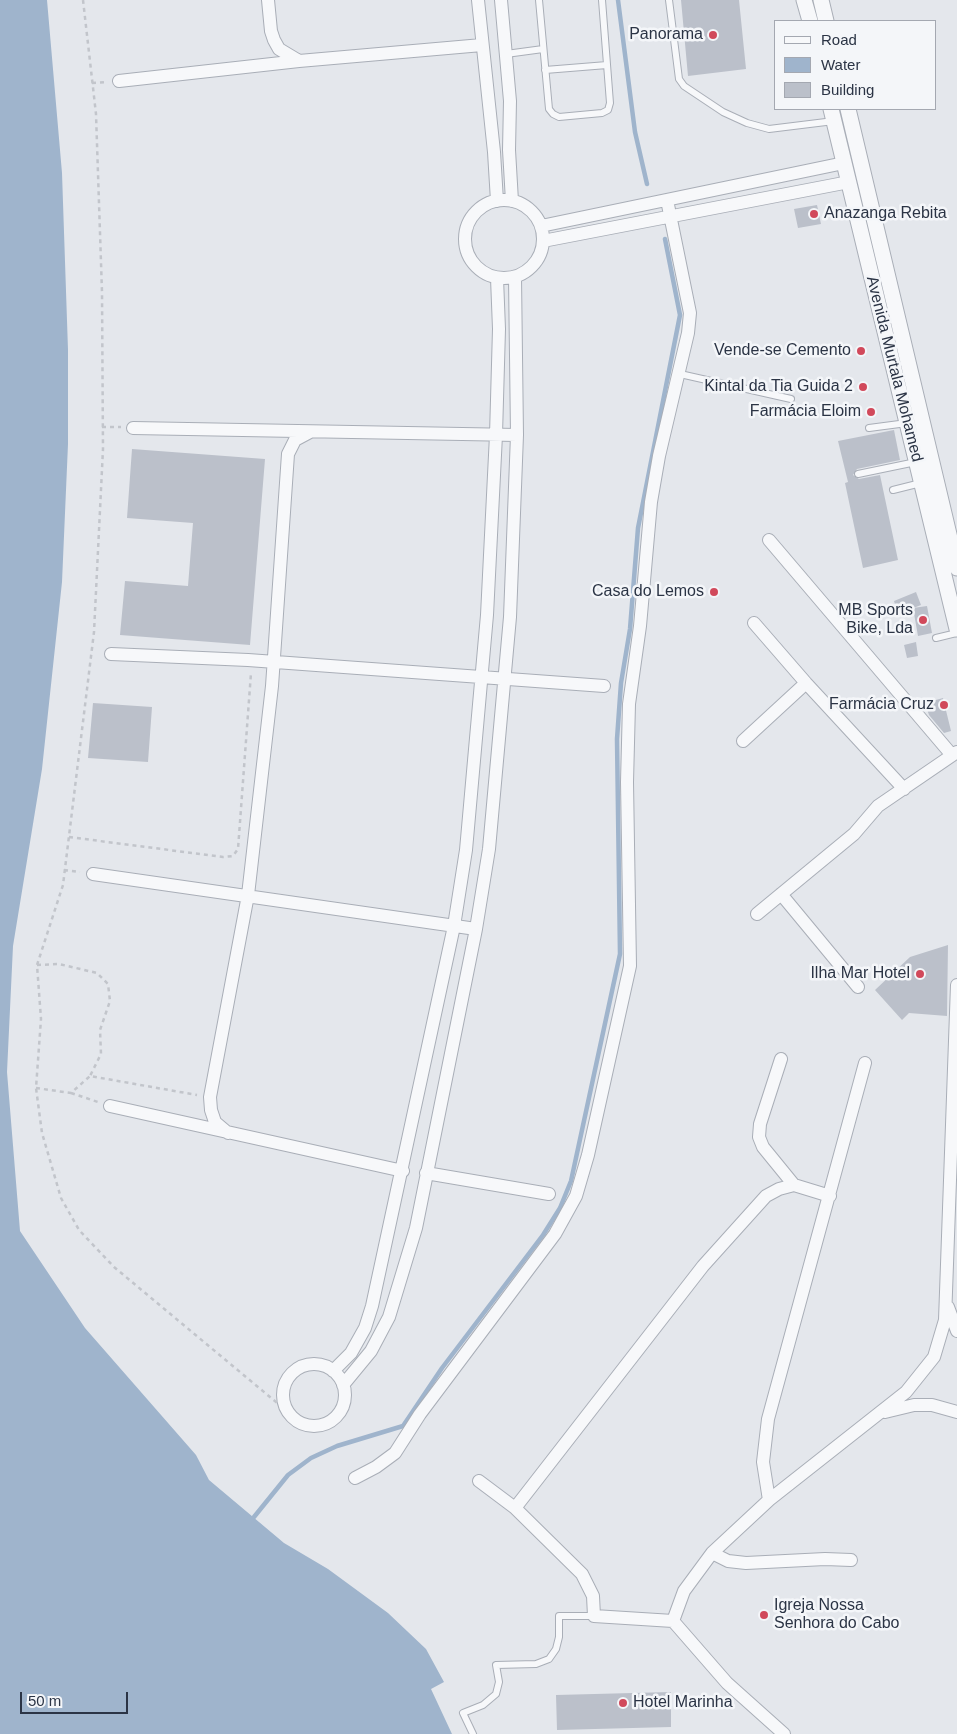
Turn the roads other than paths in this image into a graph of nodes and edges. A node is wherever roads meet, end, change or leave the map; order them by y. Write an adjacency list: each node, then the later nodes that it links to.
1 (268, 0): 14 (street)
2 (478, 0): 11 (street)
3 (501, 0): 13 (street)
4 (539, 0): 12 (lane)
5 (602, 0): 15 (lane)
6 (669, 0): 19 (lane)
7 (804, 0): 9 (street)
8 (821, 0): 10 (street)
9 (810, 20)
10 (826, 20)
11 (482, 45): 14 (street); 23 (street)
12 (543, 50): 13 (lane); 16 (lane)
13 (506, 54): 24 (street)
14 (299, 61): 17 (street)
15 (607, 65): 16 (lane); 16 (lane)
16 (545, 70)
17 (119, 81)
18 (848, 110): 43 (street, Avenida Murtala Mohamed)
19 (832, 115): 20 (street, Avenida Murtala Mohamed)
20 (844, 164): 21 (street, Avenida Murtala Mohamed); 22 (street)
21 (849, 182): 25 (street); 32 (street, Avenida Murtala Mohamed)
22 (667, 200): 25 (street); 26 (street)
23 (497, 201): 24 (street); 29 (street)
24 (512, 201): 26 (street)
25 (671, 216): 27 (street); 30 (street)
26 (541, 226): 27 (street)
27 (543, 240): 28 (street)
28 (515, 277): 29 (street); 37 (street)
29 (497, 278): 36 (street)
30 (680, 374): 31 (lane); 80 (street)
31 (791, 399)
32 (908, 422): 34 (lane); 38 (street, Avenida Murtala Mohamed)
33 (133, 428): 35 (street)
34 (869, 428)
35 (310, 432): 36 (street); 49 (street)
36 (496, 435): 37 (street); 50 (street)
37 (517, 435): 51 (street)
38 (917, 462): 39 (lane); 40 (street, Avenida Murtala Mohamed)
39 (858, 474)
40 (922, 483): 41 (lane); 45 (street, Avenida Murtala Mohamed)
41 (893, 490)
42 (769, 540): 55 (street)
43 (957, 568)
44 (754, 623): 52 (street)
45 (957, 628)
46 (957, 633): 47 (lane)
47 (936, 638)
48 (111, 654): 49 (street)
49 (274, 662): 50 (street); 59 (street)
50 (482, 678): 51 (street); 61 (street)
51 (506, 680): 53 (street); 62 (street)
52 (806, 683): 54 (street); 56 (street)
53 (604, 686)
54 (743, 741)
55 (954, 753): 56 (street)
56 (904, 789): 58 (street)
57 (93, 874): 59 (street)
58 (781, 894): 60 (street); 64 (street)
59 (248, 895): 61 (street); 68 (street)
60 (757, 914)
61 (454, 926): 62 (street); 69 (street)
62 (476, 929): 70 (street)
63 (957, 985): 74 (street)
64 (858, 986)
65 (781, 1059): 71 (street)
66 (865, 1063): 73 (street)
67 (110, 1106): 68 (street)
68 (228, 1133): 69 (street)
69 (403, 1171): 76 (street)
70 (426, 1173): 72 (street); 77 (street)
71 (794, 1185): 73 (street); 83 (street)
72 (549, 1194)
73 (830, 1196): 82 (street)
74 (946, 1300): 75 (street); 79 (street)
75 (957, 1331)
76 (333, 1371): 77 (street); 77 (street)
77 (343, 1385)
78 (957, 1412): 79 (street)
79 (876, 1414): 82 (street)
80 (355, 1478)
81 (479, 1481): 83 (street)
82 (769, 1500): 84 (street)
83 (515, 1508): 86 (street)
84 (712, 1553): 85 (street); 87 (street)
85 (851, 1560)
86 (594, 1616): 87 (street); 88 (lane)
87 (673, 1621): 89 (street)
88 (472, 1734)
89 (784, 1734)

